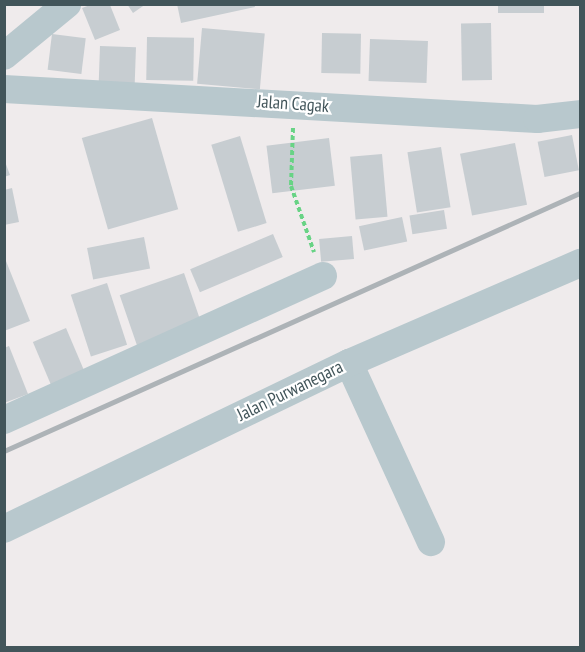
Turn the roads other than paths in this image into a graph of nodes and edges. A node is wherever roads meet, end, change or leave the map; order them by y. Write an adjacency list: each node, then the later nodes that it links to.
1 (67, 4): 2 (street)
2 (4, 56)
3 (4, 89): 4 (street, Jalan Cagak)
4 (580, 114)
5 (580, 263): 7 (street, Jalan Purwanegara)
6 (323, 276): 8 (street)
7 (349, 363): 9 (street, Jalan Purwanegara); 10 (street)
8 (4, 420)
9 (4, 529)
10 (431, 542)

